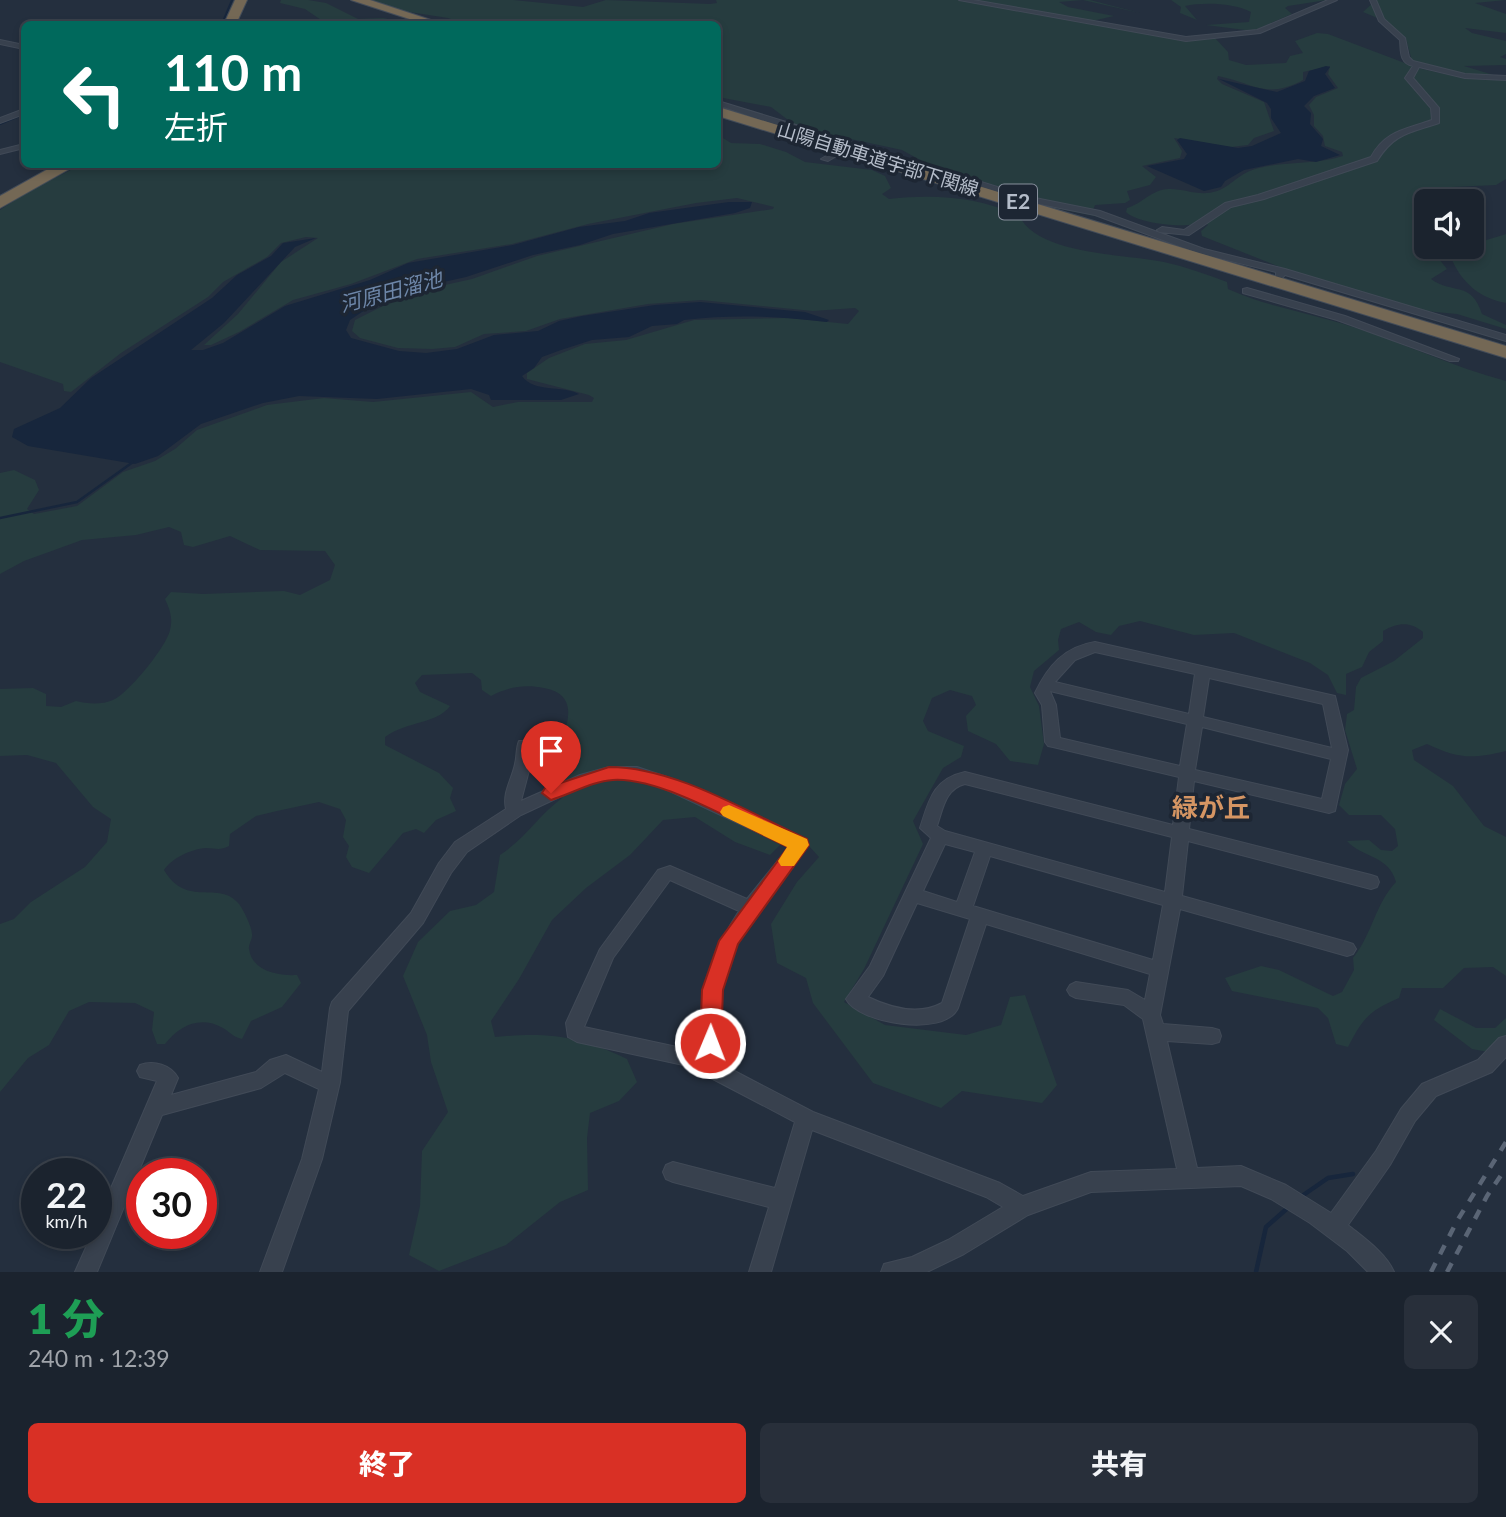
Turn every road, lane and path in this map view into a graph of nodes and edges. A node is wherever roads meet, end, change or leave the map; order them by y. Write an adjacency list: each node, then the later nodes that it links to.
1 (241, 0): 6 (highway)
2 (357, 0): 7 (highway)
3 (962, 0): 4 (street)
4 (1334, 0)
5 (1373, 0): 10 (street)
6 (231, 21)
7 (427, 21)
8 (2, 44): 9 (street)
9 (21, 47)
10 (1416, 66): 11 (street); 22 (street)
11 (1506, 78)
12 (721, 104): 22 (street)
13 (21, 112): 15 (street)
14 (721, 112): 25 (highway, 山陽自動車道宇部下関線 / E2)
15 (0, 121)
16 (21, 147): 17 (street)
17 (2, 150)
18 (836, 154): 19 (street)
19 (825, 159)
20 (63, 168): 21 (highway)
21 (0, 203)
22 (1103, 216): 24 (street)
23 (1258, 291): 26 (street)
24 (1506, 338)
25 (1506, 353)
26 (1454, 359)
27 (1203, 671): 28 (street); 29 (street); 31 (street)
28 (1045, 685): 29 (street); 32 (street)
29 (1195, 720): 31 (street); 32 (street)
30 (524, 745): 33 (street)
31 (1339, 755): 32 (street)
32 (1186, 773): 34 (street)
33 (515, 811): 40 (street); 50 (street)
34 (1180, 834): 35 (street); 37 (street); 39 (street)
35 (940, 836): 36 (street); 38 (street)
36 (985, 848): 39 (street); 41 (street)
37 (1371, 882)
38 (912, 895): 41 (street); 41 (street)
39 (1172, 900): 42 (street); 43 (street)
40 (750, 908): 48 (street); 48 (street)
41 (971, 913): 43 (street)
42 (1347, 949)
43 (1159, 969): 45 (street)
44 (1076, 990): 45 (street)
45 (1153, 1023): 46 (street); 54 (street)
46 (1212, 1036)
47 (1506, 1044): 57 (street)
48 (713, 1068): 52 (street)
49 (147, 1072): 51 (street)
50 (330, 1082): 51 (street); 59 (street)
51 (158, 1107): 58 (street)
52 (806, 1118): 55 (street); 56 (street)
53 (673, 1171): 55 (street)
54 (1189, 1175): 56 (street); 57 (street)
55 (782, 1200): 60 (street)
56 (1022, 1207): 61 (street)
57 (1333, 1228): 62 (street)
58 (86, 1272)
59 (271, 1272)
60 (760, 1272)
61 (892, 1272)
62 (1382, 1272)

